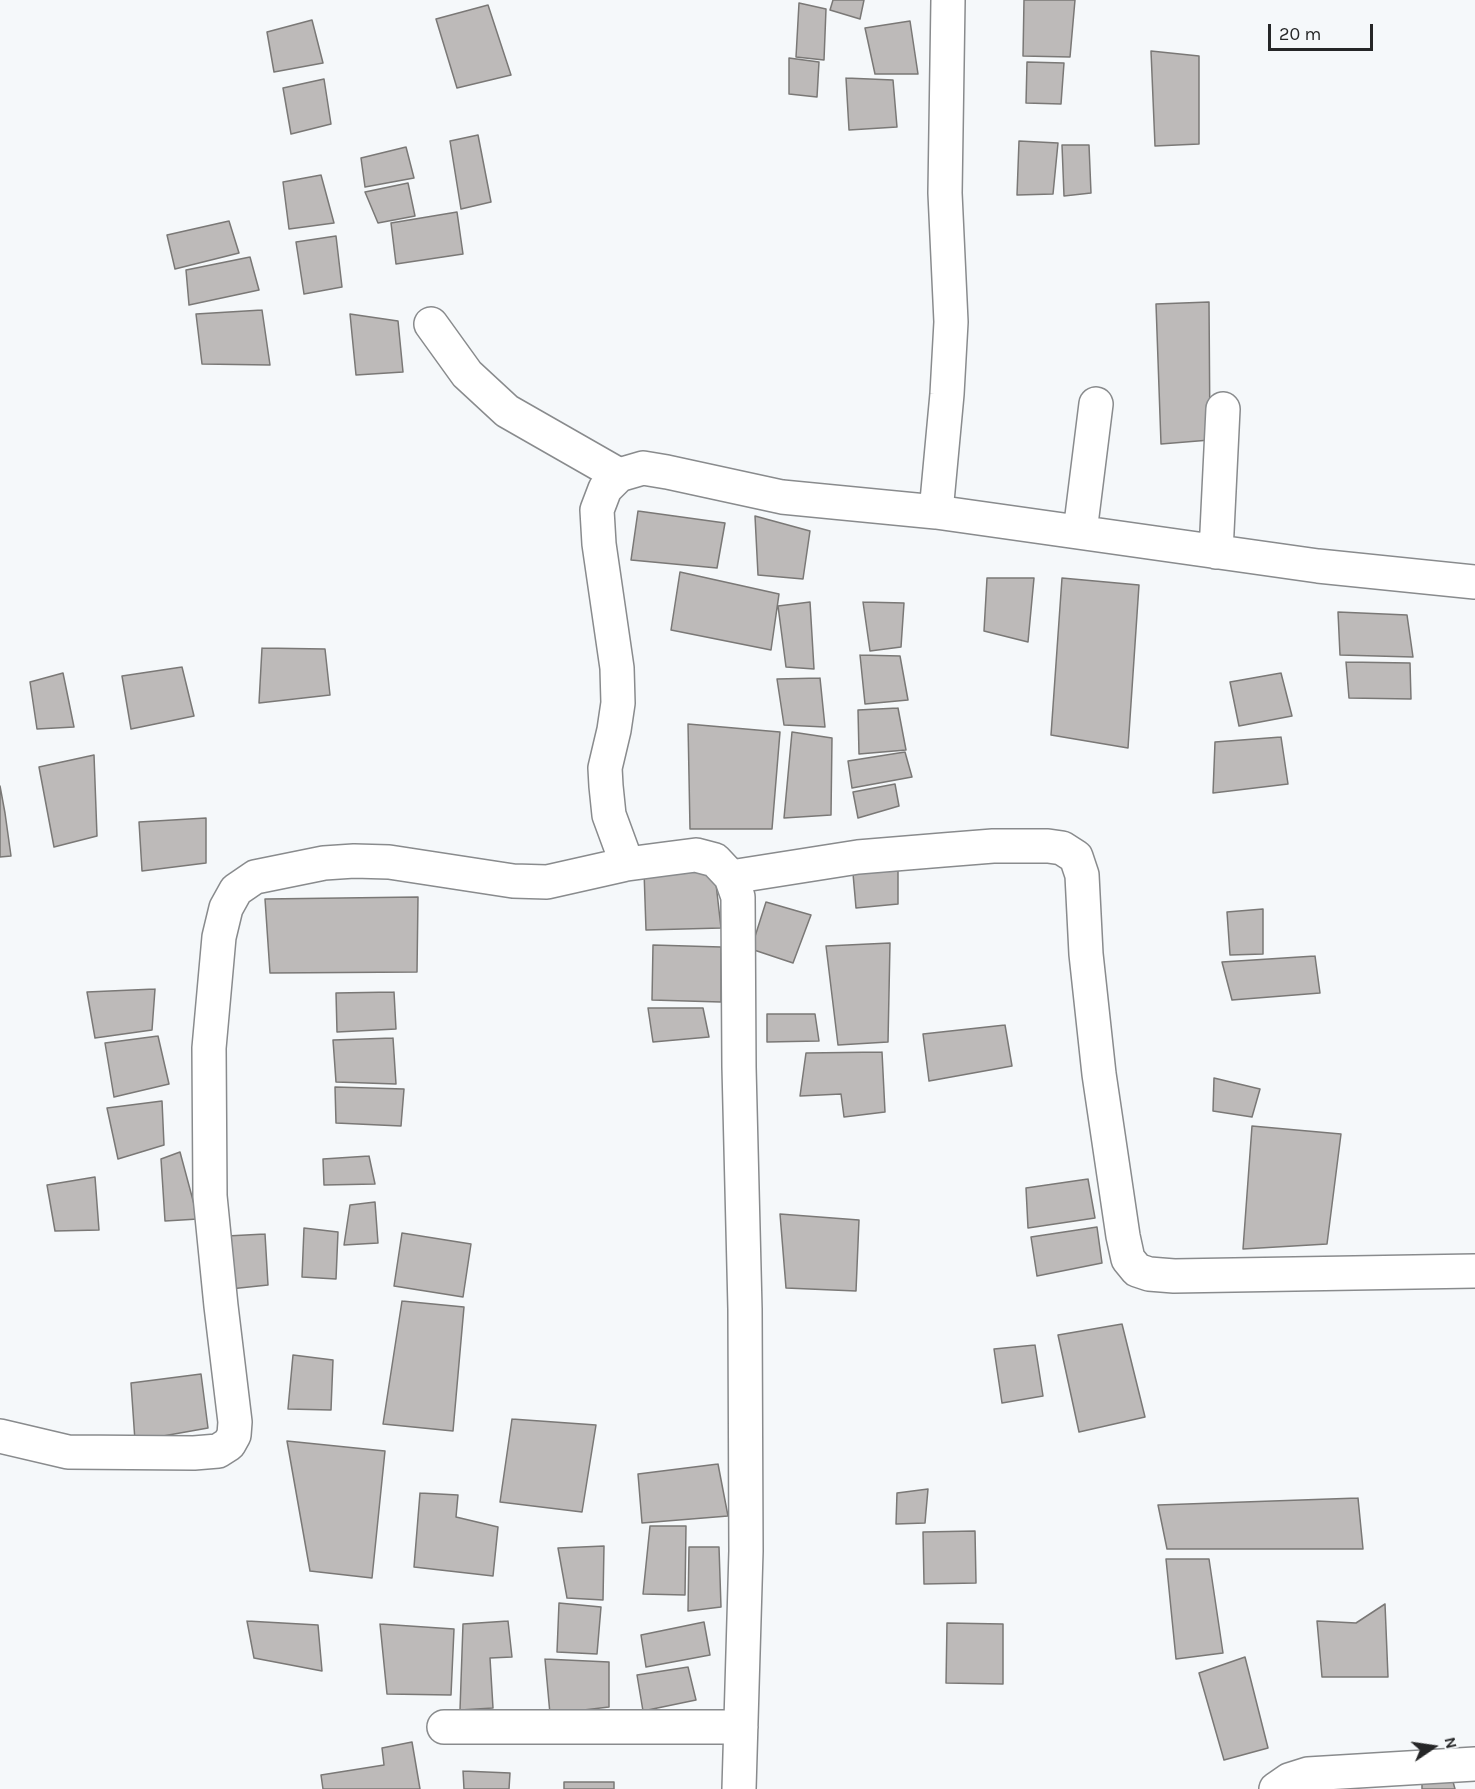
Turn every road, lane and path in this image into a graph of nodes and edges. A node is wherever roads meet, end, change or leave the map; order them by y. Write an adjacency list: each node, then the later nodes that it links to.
1 (948, 0): 6 (street)
2 (431, 324): 5 (street)
3 (1096, 404): 7 (street)
4 (1223, 409): 8 (street)
5 (620, 475): 6 (street); 10 (street)
6 (936, 512): 7 (street)
7 (1080, 532): 8 (street)
8 (1216, 552): 9 (street)
9 (1475, 582)
10 (627, 864): 11 (street); 13 (street)
11 (731, 877): 12 (street); 15 (street)
12 (1475, 1271)
13 (0, 1436)
14 (444, 1727): 15 (street)
15 (741, 1727): 17 (street)
16 (1471, 1773): 18 (street)
17 (739, 1789)
18 (1276, 1789)

